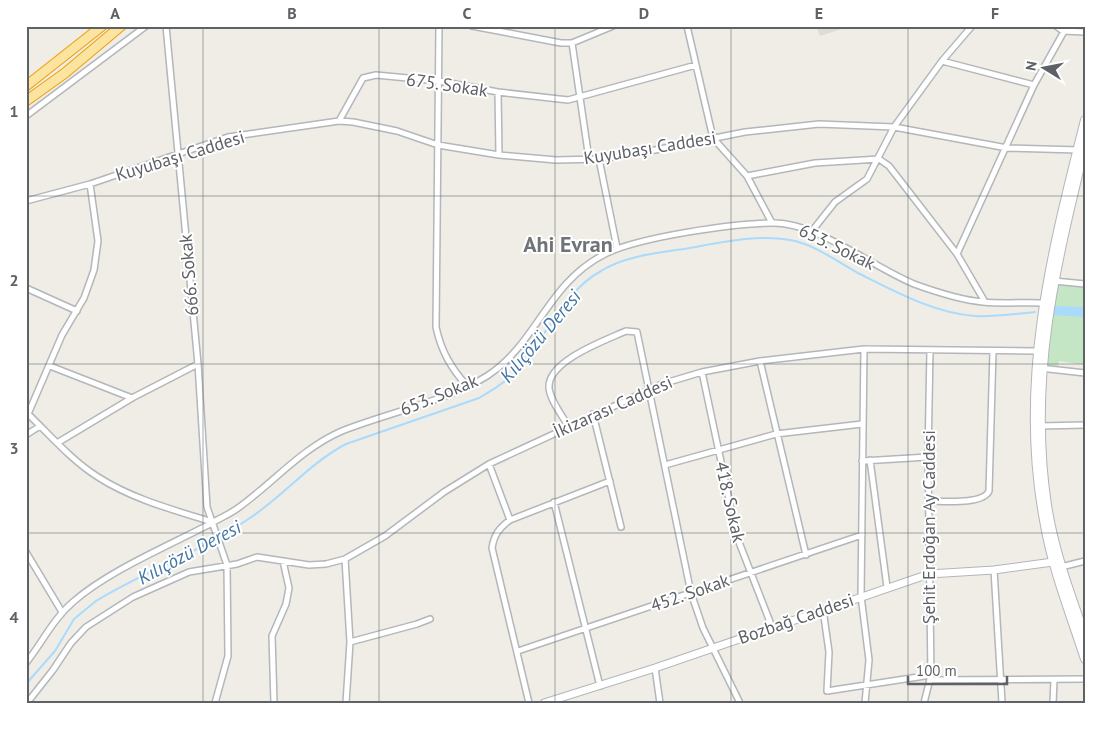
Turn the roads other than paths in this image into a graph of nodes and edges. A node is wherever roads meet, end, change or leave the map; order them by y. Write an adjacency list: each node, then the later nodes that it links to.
1 (102, 26): 18 (highway)
2 (121, 26): 21 (highway)
3 (146, 26): 22 (street)
4 (166, 26): 30 (street, 666. Sokak)
5 (439, 26): 16 (street)
6 (472, 26): 13 (street)
7 (613, 26): 13 (street)
8 (687, 26): 15 (street)
9 (972, 26): 14 (street)
10 (1056, 26): 11 (street)
11 (1065, 29): 12 (street); 17 (street)
12 (1085, 32)
13 (572, 43): 20 (street)
14 (942, 61): 17 (street); 25 (street)
15 (696, 65): 20 (street, 675. Sokak); 26 (street)
16 (439, 81): 19 (street, 675. Sokak); 24 (street, 675. Sokak); 27 (street)
17 (1034, 85): 28 (street)
18 (26, 86)
19 (498, 92): 20 (street, 675. Sokak); 31 (street)
20 (580, 96): 32 (street)
21 (26, 101)
22 (26, 116)
23 (1085, 120): 29 (main road)
24 (339, 121): 27 (street, Kuyubaşı Caddesi); 30 (street, Kuyubaşı Caddesi)
25 (894, 128): 26 (street, Kuyubaşı Caddesi); 28 (street, Kuyubaşı Caddesi); 34 (street)
26 (713, 138): 33 (street, Kuyubaşı Caddesi); 35 (street)
27 (438, 145): 31 (street, Kuyubaşı Caddesi); 58 (street)
28 (1007, 148): 29 (street, Kuyubaşı Caddesi); 41 (street)
29 (1083, 149): 42 (main road)
30 (178, 154): 36 (street, Kuyubaşı Caddesi); 53 (street, 666. Sokak)
31 (499, 155): 32 (street, Kuyubaşı Caddesi)
32 (589, 159): 33 (street, Kuyubaşı Caddesi)
33 (599, 159): 40 (street)
34 (880, 159): 35 (street); 39 (street); 41 (street)
35 (747, 176): 38 (street)
36 (90, 184): 37 (street, Kuyubaşı Caddesi); 47 (street)
37 (26, 201)
38 (772, 223): 39 (street, 653. Sokak); 40 (street, 653. Sokak)
39 (812, 231): 45 (street, 653. Sokak)
40 (617, 248): 58 (street, 653. Sokak)
41 (957, 254): 45 (street)
42 (1050, 281): 43 (street); 46 (main road); 55 (main road)
43 (1085, 284)
44 (26, 288): 47 (street)
45 (985, 302): 46 (street, 653. Sokak)
46 (1042, 303): 51 (main road)
47 (76, 311): 54 (street)
48 (864, 349): 49 (street, İkizarası Caddesi); 52 (street, İkizarası Caddesi); 63 (street)
49 (930, 350): 50 (street, İkizarası Caddesi); 72 (street, Şehit Erdoğan Ay Caddesi)
50 (993, 351): 51 (street, İkizarası Caddesi); 78 (street)
51 (1036, 351): 55 (main road)
52 (760, 361): 56 (street, İkizarası Caddesi); 68 (street)
53 (198, 364): 60 (street); 81 (street, 666. Sokak)
54 (50, 366): 60 (street); 61 (street)
55 (1038, 368): 57 (street); 67 (main road); 89 (main road)
56 (702, 372): 59 (street, İkizarası Caddesi); 71 (street, 418. Sokak)
57 (1085, 373)
58 (467, 386): 81 (street, 653. Sokak)
59 (650, 389): 62 (street, İkizarası Caddesi); 66 (street); 76 (street)
60 (132, 398): 70 (street)
61 (27, 413): 65 (street)
62 (593, 414): 66 (street, İkizarası Caddesi); 77 (street)
63 (862, 424): 68 (street); 74 (street)
64 (1085, 425): 67 (street)
65 (40, 426): 69 (street); 70 (street)
66 (568, 426): 75 (street, İkizarası Caddesi)
67 (1040, 426): 91 (main road)
68 (776, 434): 71 (street); 85 (street)
69 (26, 435)
70 (57, 443): 81 (street)
71 (718, 450): 76 (street); 93 (street, 418. Sokak)
72 (928, 457): 73 (street); 78 (street, Şehit Erdoğan Ay Caddesi)
73 (870, 460): 74 (street); 95 (street)
74 (862, 461): 83 (street)
75 (489, 464): 80 (street); 86 (street, İkizarası Caddesi)
76 (665, 465): 96 (street)
77 (610, 481): 79 (street); 82 (street)
78 (928, 501): 94 (street, Şehit Erdoğan Ay Caddesi)
79 (554, 502): 80 (street); 101 (street)
80 (510, 520): 106 (street)
81 (212, 522): 90 (street, 666. Sokak); 99 (street, 653. Sokak)
82 (621, 527)
83 (862, 535): 85 (street, 452. Sokak); 97 (street)
84 (26, 552): 99 (street)
85 (806, 555): 93 (street, 452. Sokak)
86 (346, 559): 87 (street, İkizarası Caddesi); 104 (street)
87 (283, 561): 90 (street, İkizarası Caddesi); 118 (street)
88 (1085, 561): 91 (street)
89 (1053, 562): 92 (street, Bozbağ Caddesi); 107 (main road)
90 (227, 564): 116 (street, İkizarası Caddesi); 117 (street, 666. Sokak)
91 (1061, 567): 103 (main road)
92 (994, 570): 94 (street, Bozbağ Caddesi); 112 (street)
93 (750, 572): 96 (street, 452. Sokak); 102 (street, 418. Sokak)
94 (929, 574): 95 (street, Bozbağ Caddesi); 110 (street, Şehit Erdoğan Ay Caddesi)
95 (887, 587): 97 (street, Bozbağ Caddesi)
96 (691, 593): 101 (street, 452. Sokak); 105 (street)
97 (861, 596): 98 (street, Bozbağ Caddesi); 114 (street)
98 (823, 609): 102 (street, Bozbağ Caddesi); 114 (street)
99 (62, 612): 108 (street, 653. Sokak)
100 (430, 619): 104 (street)
101 (585, 627): 106 (street, 452. Sokak); 115 (street)
102 (772, 627): 105 (street, Bozbağ Caddesi)
103 (1085, 636)
104 (350, 642): 119 (street)
105 (713, 648): 109 (street, Bozbağ Caddesi); 123 (street)
106 (518, 651): 120 (street)
107 (1085, 659)
108 (26, 663)
109 (655, 668): 115 (street, Bozbağ Caddesi); 122 (street)
110 (930, 677): 112 (street); 114 (street); 125 (street, Şehit Erdoğan Ay Caddesi)
111 (1085, 679): 113 (street)
112 (1002, 680): 113 (street); 126 (street)
113 (1054, 680): 127 (street)
114 (867, 684): 124 (street)
115 (600, 686): 121 (street, Bozbağ Caddesi)
116 (26, 703)
117 (215, 703)
118 (274, 703)
119 (346, 703)
120 (529, 703)
121 (544, 703)
122 (660, 703)
123 (740, 703)
124 (865, 703)
125 (924, 703)
126 (1002, 703)
127 (1053, 703)

